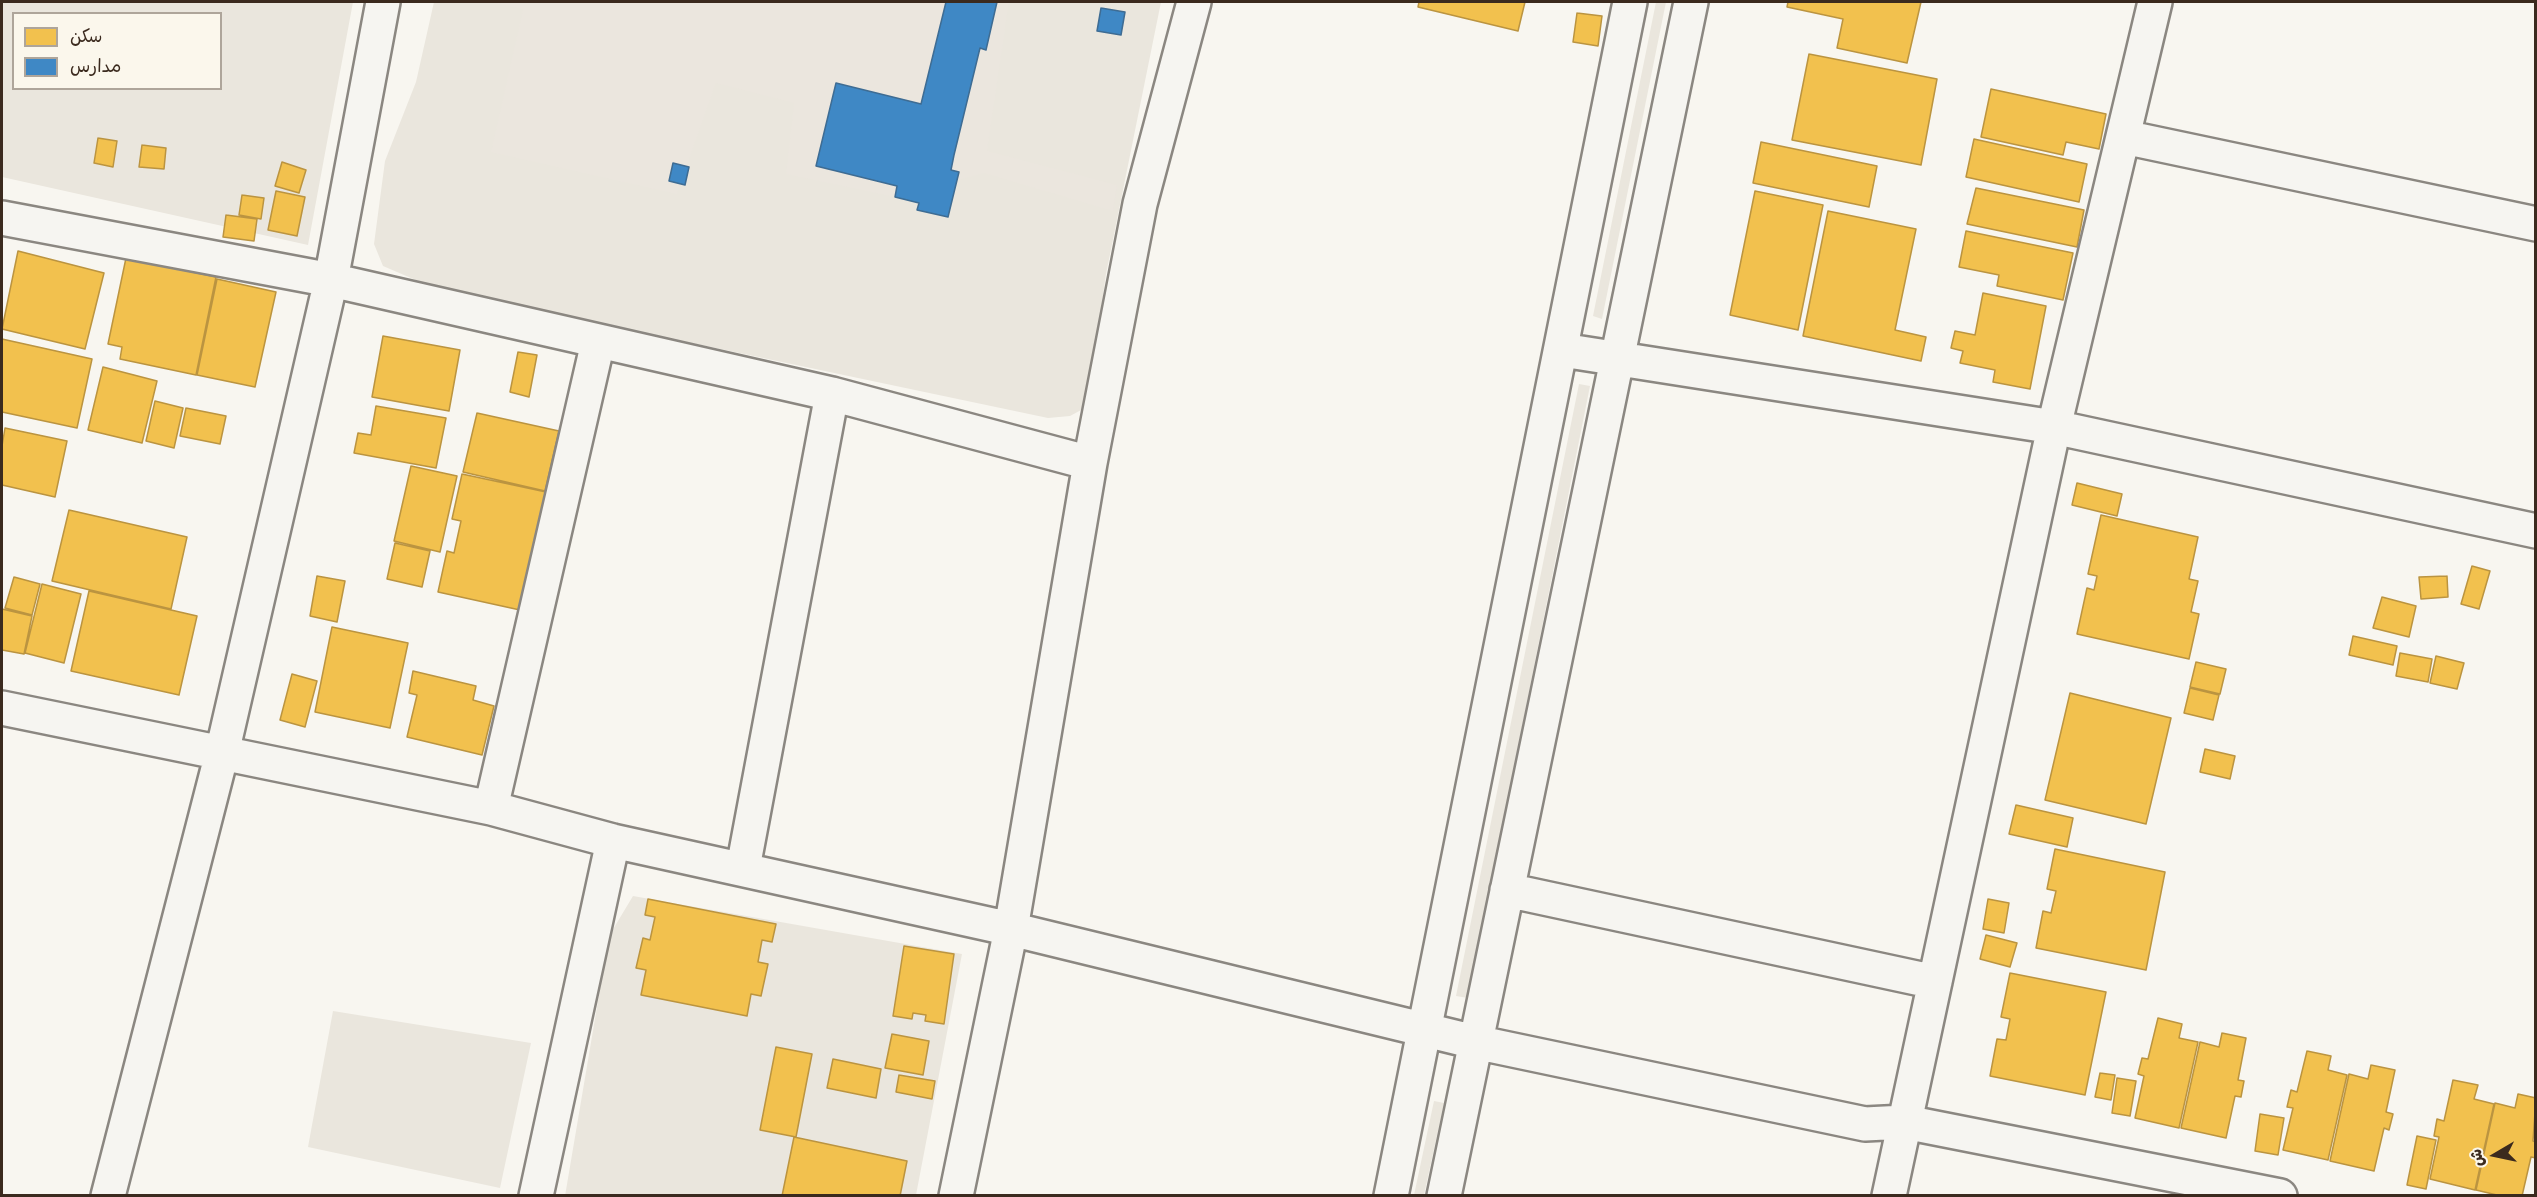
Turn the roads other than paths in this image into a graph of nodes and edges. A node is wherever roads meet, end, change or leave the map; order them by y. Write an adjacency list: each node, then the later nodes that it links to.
1 (383, 2): 9 (street)
2 (1194, 2): 15 (street)
3 (1630, 2): 11 (street)
4 (1691, 2): 12 (street)
5 (2155, 2): 6 (street)
6 (2124, 137): 8 (street); 14 (street)
7 (2, 218): 9 (street)
8 (2535, 224)
9 (331, 280): 10 (street); 18 (street)
10 (598, 342): 13 (street); 19 (street)
11 (1562, 350): 12 (street); 25 (street)
12 (1615, 360): 14 (street); 22 (street)
13 (831, 394): 15 (street); 21 (street)
14 (2054, 427): 16 (street); 24 (street)
15 (1090, 463): 23 (street)
16 (2535, 531)
17 (2, 708): 18 (street)
18 (222, 753): 19 (street); 29 (street)
19 (491, 808): 20 (street)
20 (613, 841): 21 (street); 30 (street)
21 (743, 868): 23 (street)
22 (1507, 890): 24 (street); 26 (street)
23 (1011, 929): 25 (street); 31 (street)
24 (1935, 982): 27 (street)
25 (1425, 1029): 26 (street); 32 (street)
26 (1475, 1042): 27 (street); 33 (street)
27 (1905, 1122): 28 (street); 34 (street)
28 (2216, 1189): 35 (street)
29 (108, 1196)
30 (536, 1196)
31 (956, 1196)
32 (1391, 1196)
33 (1444, 1196)
34 (1889, 1196)
35 (2280, 1196)

